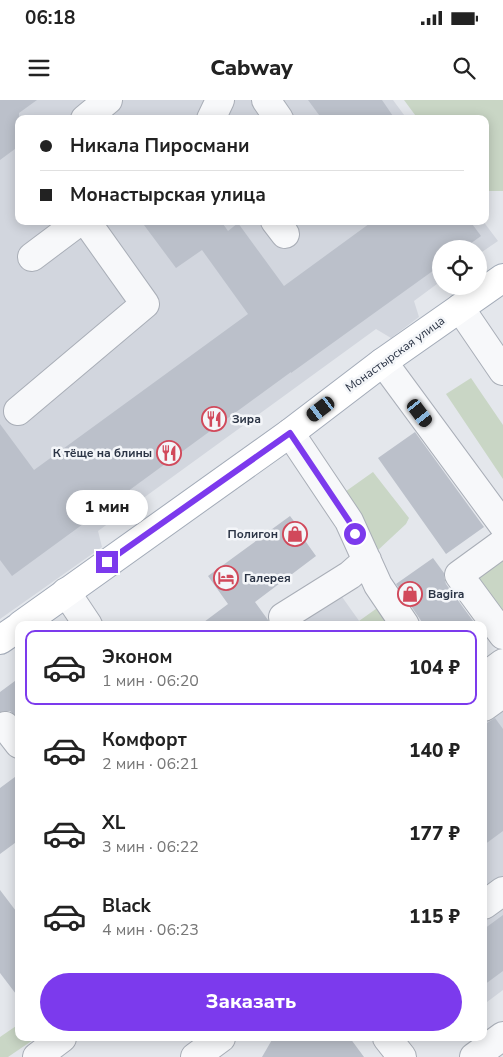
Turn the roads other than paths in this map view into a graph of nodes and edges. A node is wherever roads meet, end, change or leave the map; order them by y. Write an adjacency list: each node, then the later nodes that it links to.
1 (108, 100): 4 (street)
2 (220, 100): 5 (street)
3 (266, 100): 6 (street)
4 (91, 115)
5 (213, 115)
6 (276, 115)
7 (75, 225): 9 (street)
8 (89, 225): 14 (street)
9 (32, 257)
10 (503, 278): 11 (main road, Монастырская улица)
11 (460, 308): 12 (main road, Монастырская улица); 13 (street)
12 (383, 362): 15 (main road, Монастырская улица); 16 (street)
13 (503, 371)
14 (18, 411)
15 (290, 433): 18 (street); 19 (main road, Монастырская улица)
16 (503, 526)
17 (503, 543): 24 (street)
18 (367, 560): 20 (street); 23 (street)
19 (66, 592): 21 (main road, Монастырская улица); 22 (street)
20 (283, 617)
21 (25, 621)
22 (85, 621)
23 (403, 621)
24 (503, 635)
25 (503, 663): 26 (street)
26 (487, 675)
27 (503, 693): 28 (street)
28 (487, 705)
29 (503, 891): 30 (street)
30 (487, 903)
31 (503, 1036): 38 (street)
32 (58, 1041): 35 (street)
33 (217, 1041): 36 (street)
34 (389, 1041): 37 (street)
35 (37, 1057)
36 (195, 1057)
37 (402, 1057)
38 (474, 1057)

